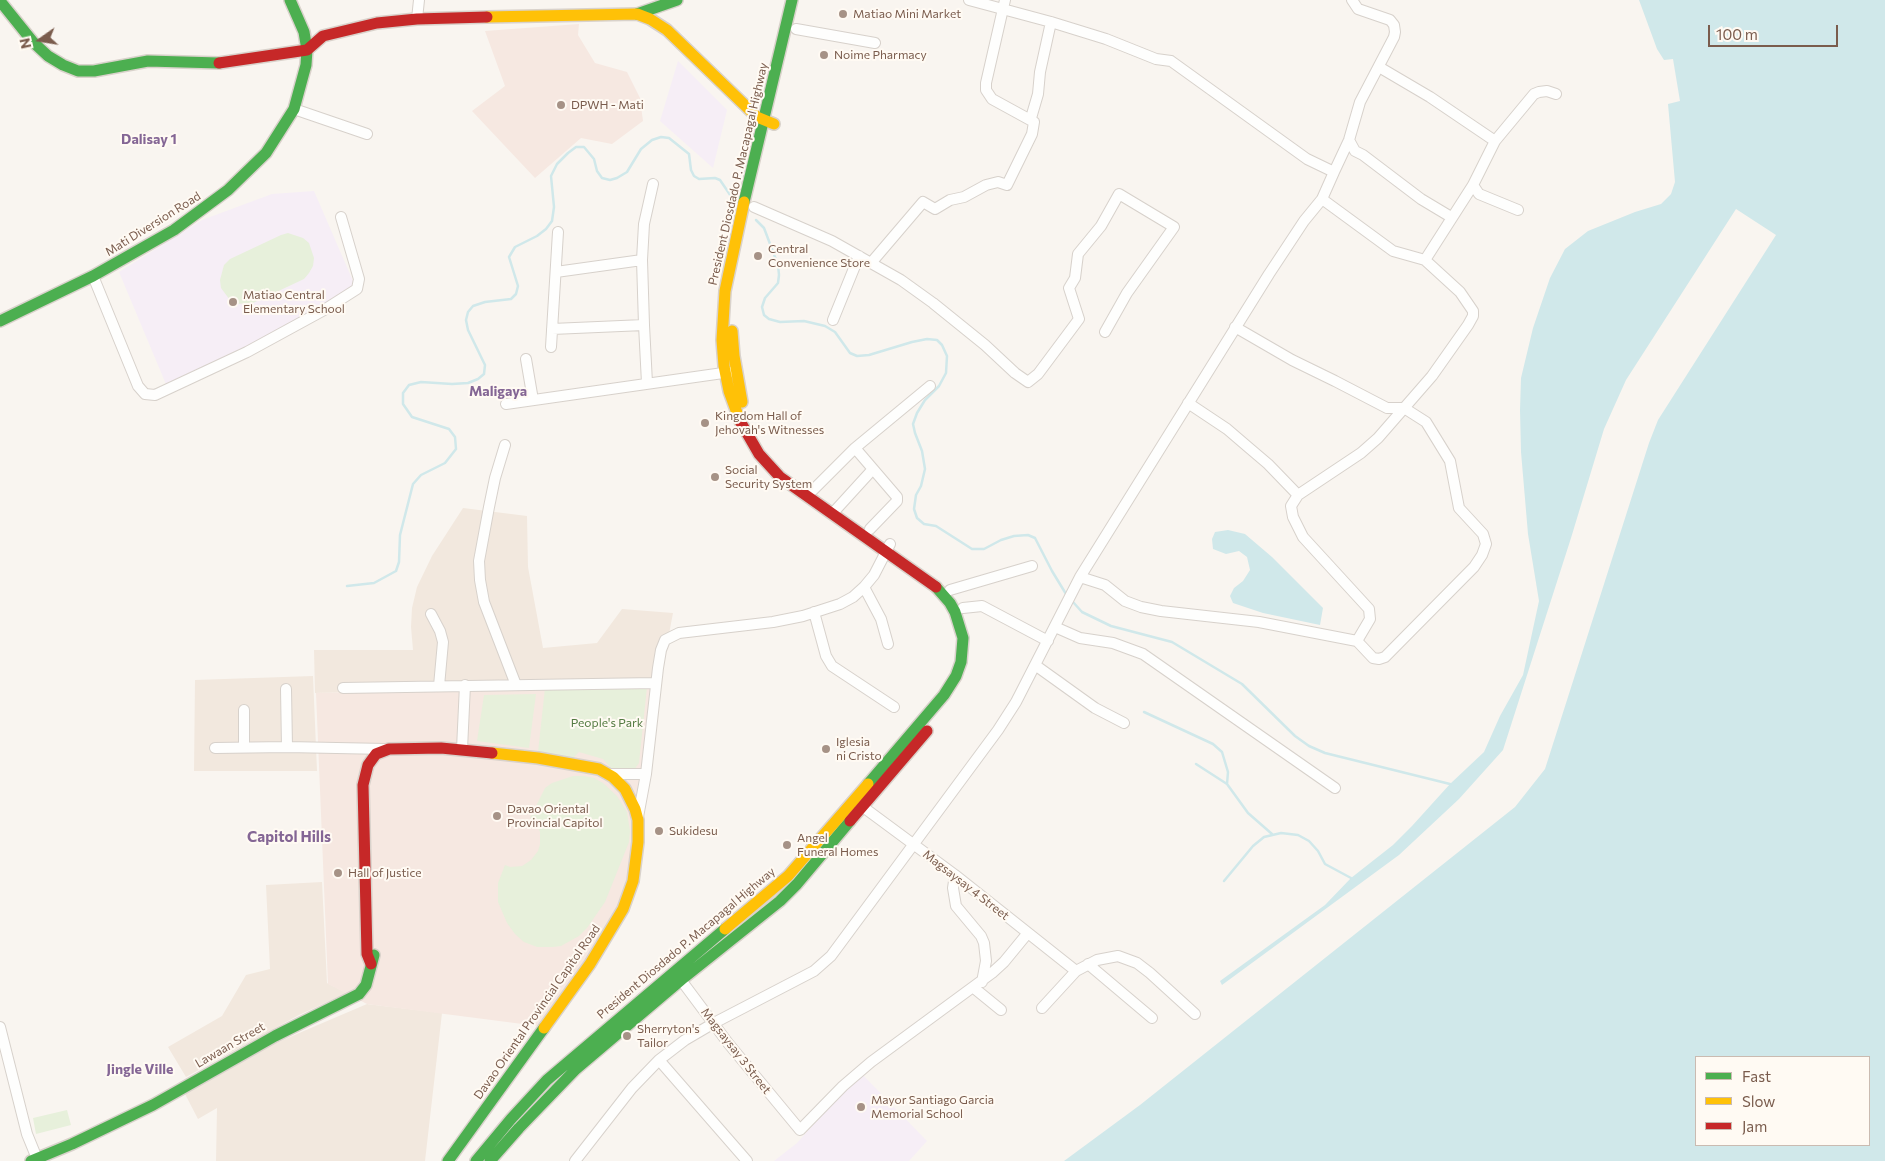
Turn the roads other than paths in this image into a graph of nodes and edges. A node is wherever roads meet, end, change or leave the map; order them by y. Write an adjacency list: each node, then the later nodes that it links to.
1 (290, 0): 14 (main road, Mati Diversion Road)
2 (419, 0): 11 (street)
3 (677, 0): 10 (main road)
4 (792, 0): 22 (main road, President Diosdado P. Macapagal Highway)
5 (802, 0): 13 (main road, President Diosdado P. Macapagal Highway)
6 (969, 0): 9 (street)
7 (1352, 0): 18 (street)
8 (0, 1): 17 (main road)
9 (1004, 5): 12 (street); 21 (street)
10 (637, 14): 11 (main road); 22 (main road)
11 (417, 19): 15 (main road)
12 (1051, 22): 21 (street); 26 (street)
13 (796, 30): 16 (street); 22 (main road, President Diosdado P. Macapagal Highway)
14 (304, 32): 15 (main road); 17 (main road, Mati Diversion Road)
15 (323, 36): 17 (main road)
16 (875, 43)
17 (307, 50): 20 (main road, Mati Diversion Road)
18 (1379, 67): 24 (street); 25 (street)
19 (1556, 94): 25 (street)
20 (294, 109): 23 (street); 40 (main road, Mati Diversion Road)
21 (1031, 118): 38 (street)
22 (769, 123): 30 (main road, President Diosdado P. Macapagal Highway); 49 (main road, President Diosdado P. Macapagal Highway)
23 (367, 134)
24 (1349, 140): 26 (street); 32 (street)
25 (1495, 141): 28 (street)
26 (1334, 172): 29 (street)
27 (654, 184): 36 (street)
28 (1472, 185): 31 (street); 32 (street)
29 (1322, 199): 37 (street); 44 (street)
30 (754, 207): 35 (street); 49 (main road, President Diosdado P. Macapagal Highway)
31 (1518, 210)
32 (1451, 216): 37 (street)
33 (342, 217): 40 (street)
34 (558, 232): 39 (street)
35 (859, 256): 38 (street); 42 (street)
36 (642, 260): 39 (street); 43 (street)
37 (1425, 260): 55 (street)
38 (871, 263): 46 (street)
39 (556, 272): 45 (street)
40 (93, 276): 41 (main road, Mati Diversion Road)
41 (2, 316)
42 (833, 320)
43 (644, 325): 45 (street); 50 (street)
44 (1236, 327): 53 (street); 55 (street)
45 (552, 329): 47 (street)
46 (1105, 332)
47 (551, 347)
48 (526, 359): 52 (street)
49 (731, 372): 50 (street); 58 (main road, President Diosdado P. Macapagal Highway)
50 (647, 383): 52 (street)
51 (930, 386): 57 (street)
52 (533, 400): 54 (street)
53 (1188, 403): 61 (street); 66 (street)
54 (506, 404)
55 (1404, 408): 61 (street); 74 (street)
56 (505, 445): 78 (street)
57 (855, 448): 59 (street); 60 (street)
58 (763, 451): 60 (main road, President Diosdado P. Macapagal Highway); 62 (main road, President Diosdado P. Macapagal Highway)
59 (873, 469): 62 (street); 63 (street)
60 (813, 490): 62 (main road, President Diosdado P. Macapagal Highway)
61 (1298, 495): 74 (street)
62 (834, 510): 63 (main road, President Diosdado P. Macapagal Highway); 64 (main road, President Diosdado P. Macapagal Highway)
63 (870, 530): 64 (main road, President Diosdado P. Macapagal Highway)
64 (888, 548): 67 (street); 68 (main road, President Diosdado P. Macapagal Highway); 95 (main road, President Diosdado P. Macapagal Highway)
65 (1032, 566): 68 (street)
66 (1080, 577): 72 (street); 74 (street)
67 (864, 587): 70 (street); 75 (street)
68 (950, 590): 69 (main road, President Diosdado P. Macapagal Highway)
69 (963, 608): 73 (street); 95 (main road, President Diosdado P. Macapagal Highway)
70 (814, 612): 77 (street); 83 (street)
71 (431, 614): 80 (street)
72 (1054, 627): 73 (street); 94 (street)
73 (1048, 641): 76 (street)
74 (1358, 641)
75 (888, 644)
76 (1035, 665): 85 (street); 97 (street)
77 (656, 682): 78 (street); 93 (street)
78 (516, 684): 79 (street)
79 (465, 685): 80 (street); 89 (street)
80 (438, 686): 82 (street)
81 (286, 688): 87 (street)
82 (343, 688)
83 (894, 707)
84 (244, 710): 86 (street)
85 (1124, 723)
86 (244, 747): 87 (street); 88 (street)
87 (287, 747): 90 (street)
88 (215, 748)
89 (462, 748): 90 (main road, Davao Oriental Provincial Capitol Road); 92 (main road, Davao Oriental Provincial Capitol Road)
90 (390, 749): 91 (main road)
91 (367, 773): 100 (main road); 100 (main road)
92 (608, 774): 93 (street); 96 (main road, Davao Oriental Provincial Capitol Road)
93 (646, 774): 96 (street)
94 (1335, 788)
95 (858, 803): 97 (street, Magsaysay 4 Street); 103 (main road, President Diosdado P. Macapagal Highway)
96 (638, 820): 113 (main road, Davao Oriental Provincial Capitol Road)
97 (913, 844): 98 (street, Magsaysay 4 Street); 109 (street)
98 (955, 875): 99 (street, Magsaysay 4 Street); 104 (street)
99 (1027, 934): 102 (street, Magsaysay 4 Street); 104 (street)
100 (371, 964): 112 (main road, Lawaan Street)
101 (1088, 964): 102 (street); 107 (street); 108 (street)
102 (1076, 971): 105 (street)
103 (678, 976): 109 (street, Magsaysay 3 Street); 114 (main road, President Diosdado P. Macapagal Highway); 115 (main road, President Diosdado P. Macapagal Highway)
104 (978, 985): 106 (street); 109 (street, Magsaysay 3 Street)
105 (1042, 1008)
106 (1001, 1010)
107 (1195, 1014)
108 (1152, 1018)
109 (714, 1023): 111 (street)
110 (0, 1027): 112 (street)
111 (660, 1060): 116 (street); 117 (street)
112 (35, 1160)
113 (448, 1161)
114 (476, 1161)
115 (490, 1161)
116 (575, 1161)
117 (747, 1161)

